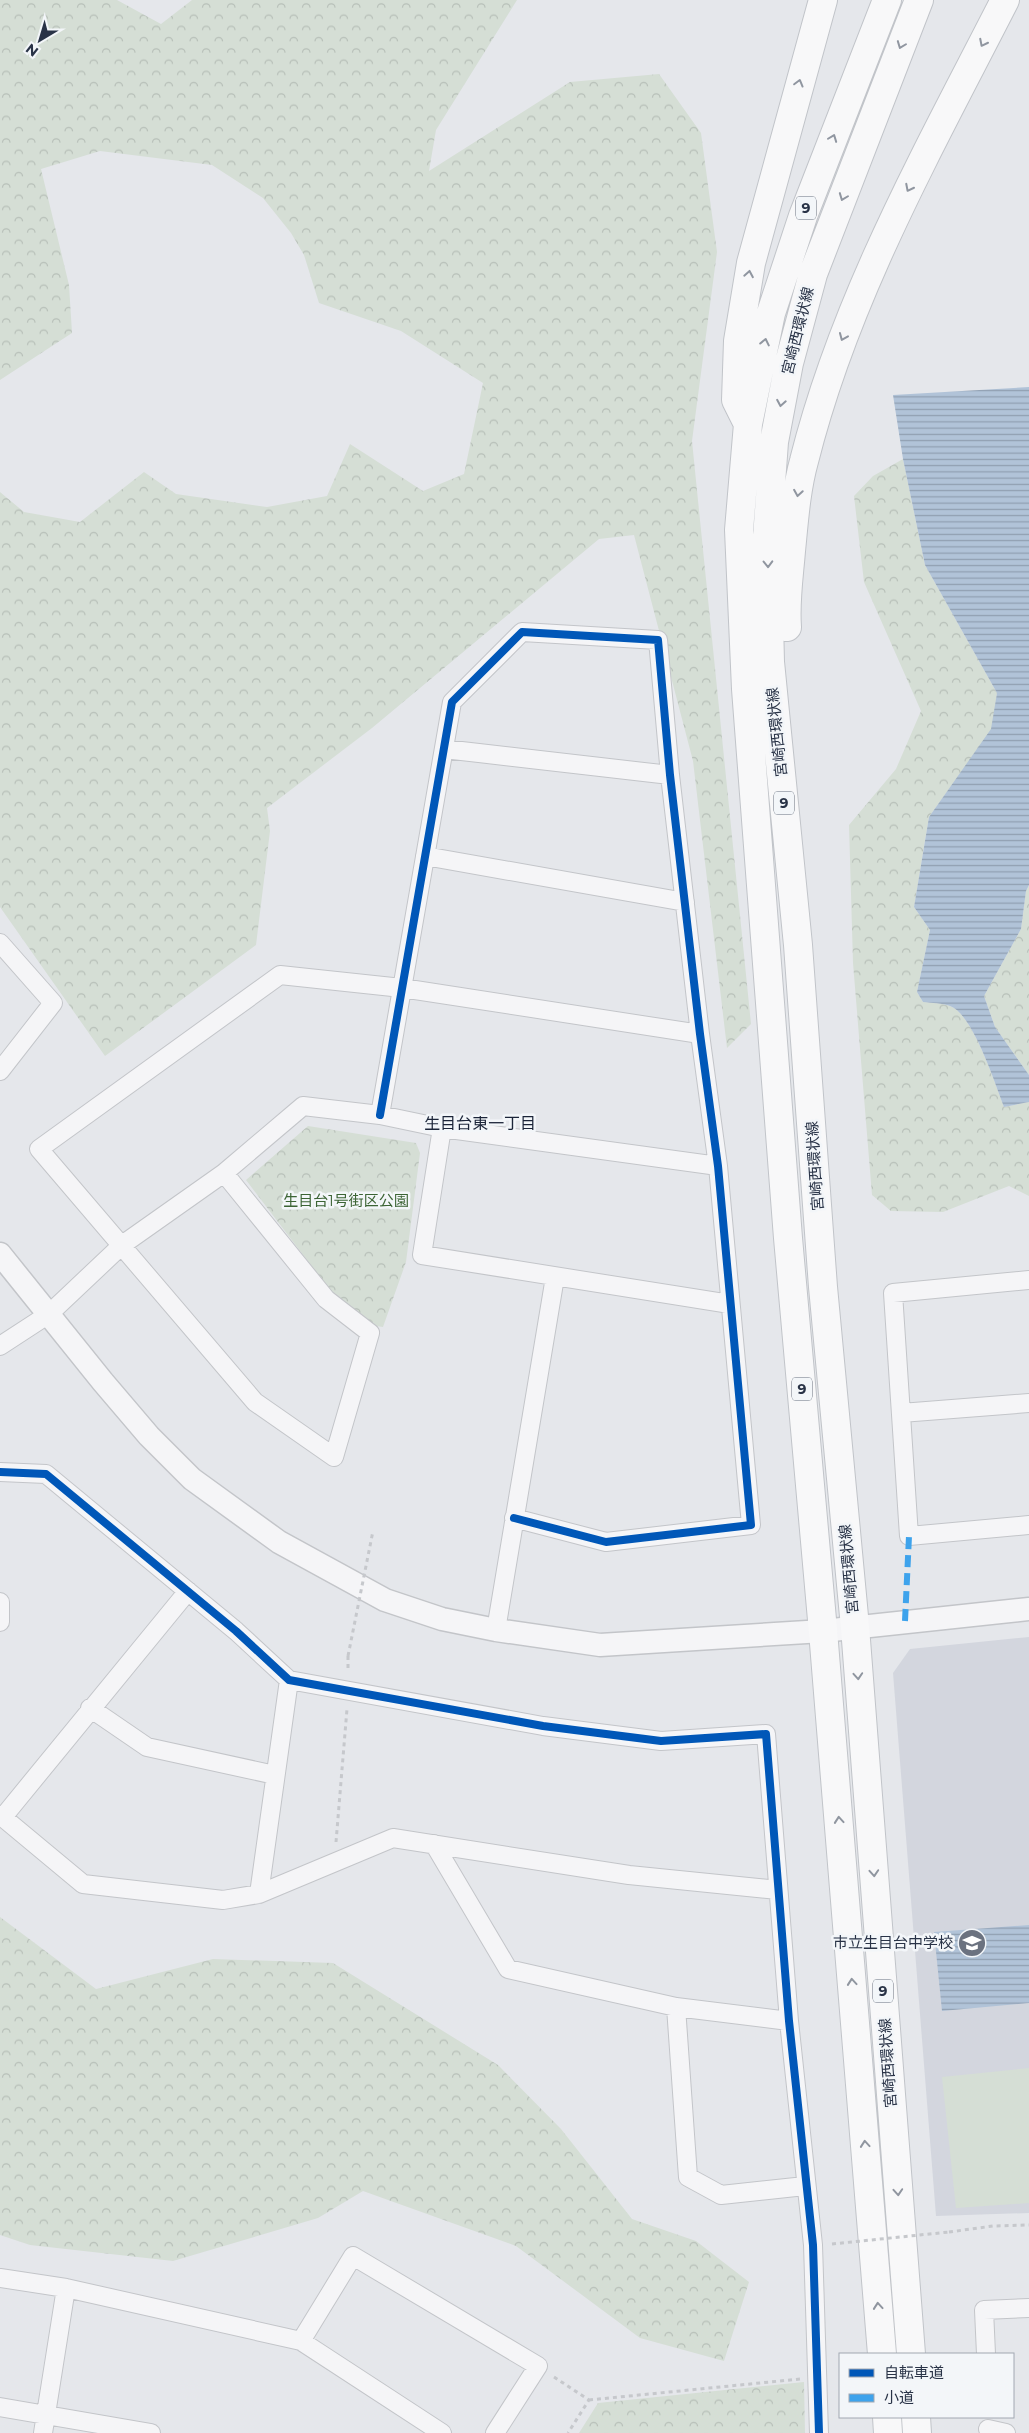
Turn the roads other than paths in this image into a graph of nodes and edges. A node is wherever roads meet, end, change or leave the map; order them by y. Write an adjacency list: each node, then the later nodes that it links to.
1 (823, 0): 5 (main road, one-way to 1)
2 (887, 0): 5 (main road, 宮崎西環状線 / 9, one-way to 2)
3 (919, 0): 11 (main road, 宮崎西環状線 / 9, one-way to 11)
4 (1005, 0): 11 (main road, one-way to 11)
5 (748, 424): 37 (main road, 宮崎西環状線 / 9)
6 (444, 748): 7 (street); 7 (street); 8 (street)
7 (670, 775): 9 (street)
8 (425, 856): 9 (street); 12 (street)
9 (685, 902): 13 (street)
10 (0, 943): 14 (street)
11 (798, 945): 35 (main road, 宮崎西環状線 / 9)
12 (402, 988): 13 (street); 15 (street); 19 (street)
13 (700, 1034): 17 (street)
14 (0, 1071)
15 (380, 1115): 16 (street); 18 (street)
16 (442, 1128): 17 (street); 21 (street)
17 (718, 1166): 23 (street)
18 (224, 1173): 19 (street); 19 (street)
19 (122, 1245): 24 (street)
20 (0, 1254): 24 (street)
21 (556, 1277): 23 (street); 29 (street)
22 (1029, 1280): 27 (street)
23 (730, 1304): 29 (street)
24 (49, 1314): 25 (street); 36 (street)
25 (0, 1346)
26 (1029, 1403): 27 (street)
27 (901, 1413): 30 (street)
28 (0, 1472): 31 (street)
29 (514, 1518): 36 (street)
30 (1029, 1525)
31 (188, 1591): 38 (street); 39 (street)
32 (0, 1602): 34 (street)
33 (1029, 1609): 35 (street)
34 (0, 1622)
35 (854, 1627): 37 (street); 53 (main road, 宮崎西環状線 / 9, one-way to 53)
36 (496, 1630): 37 (street)
37 (823, 1631): 52 (main road, 宮崎西環状線 / 9, one-way to 37)
38 (289, 1680): 40 (street); 43 (street)
39 (90, 1708): 40 (street); 41 (street)
40 (275, 1774): 44 (street)
41 (1, 1816): 44 (street)
42 (434, 1844): 43 (street); 44 (street); 45 (street)
43 (778, 1890): 46 (street)
44 (259, 1894)
45 (676, 2008): 46 (street); 47 (street)
46 (789, 2021): 47 (street)
47 (805, 2186): 65 (street)
48 (0, 2278): 49 (street)
49 (66, 2288): 51 (street); 56 (street)
50 (1029, 2308): 54 (street)
51 (301, 2341): 63 (street); 64 (street)
52 (882, 2353)
53 (911, 2353)
54 (986, 2353)
55 (0, 2407): 56 (street)
56 (46, 2415): 60 (street); 61 (street)
57 (887, 2418): 66 (main road)
58 (916, 2418): 67 (main road)
59 (988, 2426): 68 (street)
60 (124, 2431): 62 (street)
61 (43, 2433)
62 (151, 2433)
63 (442, 2433)
64 (495, 2433)
65 (818, 2433)
66 (888, 2433)
67 (917, 2433)
68 (1006, 2433)

